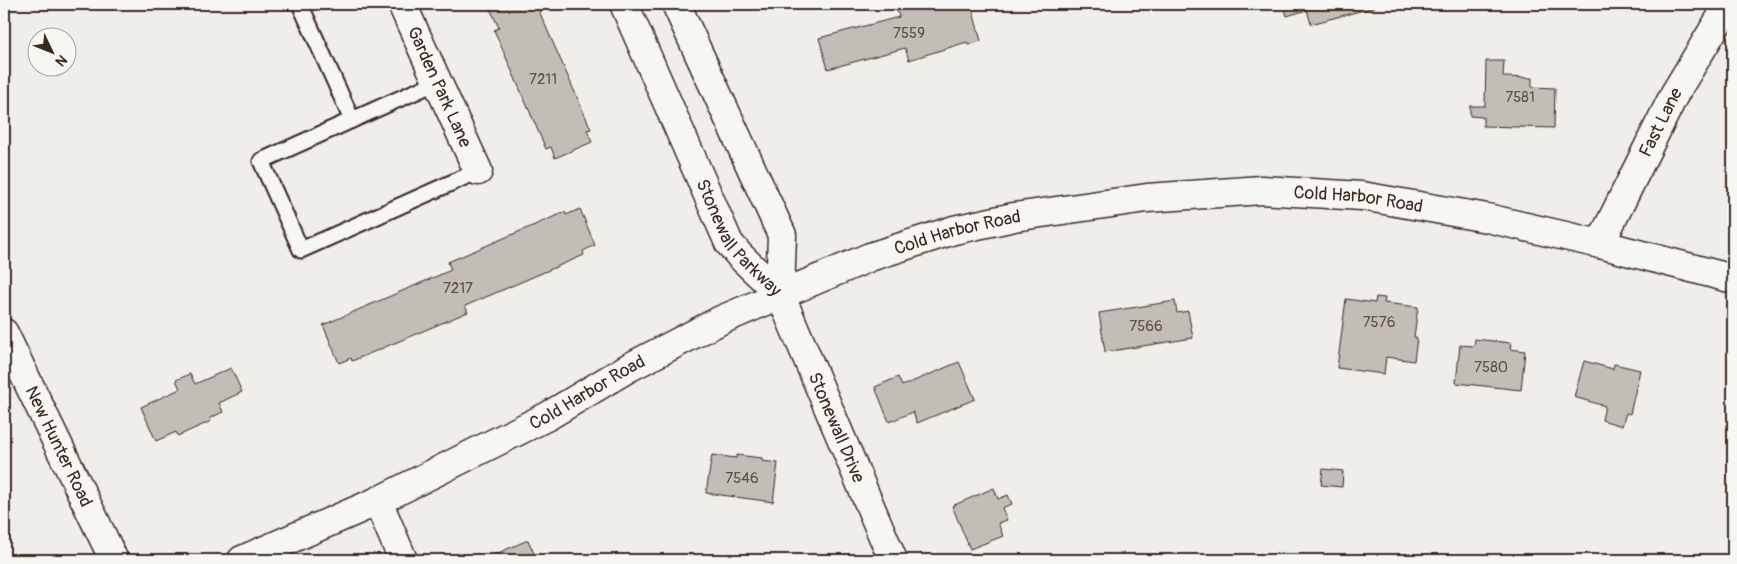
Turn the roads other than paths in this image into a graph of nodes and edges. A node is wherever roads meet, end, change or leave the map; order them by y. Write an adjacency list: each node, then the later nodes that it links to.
1 (300, 4): 7 (lane)
2 (402, 4): 6 (street, Garden Park Lane)
3 (624, 4): 11 (street, Stonewall Parkway)
4 (676, 4): 11 (street, Stonewall Parkway)
5 (1729, 4): 9 (street, Fast Lane)
6 (437, 82): 7 (lane); 8 (street, Garden Park Lane)
7 (352, 120): 8 (lane)
8 (478, 171)
9 (1600, 244): 10 (street, Cold Harbor Road); 11 (street, Cold Harbor Road)
10 (1733, 279)
11 (780, 294): 13 (street, Cold Harbor Road); 17 (street, Stonewall Drive)
12 (4, 333): 14 (street, New Hunter Road)
13 (378, 501): 15 (street, Cold Harbor Road); 16 (street)
14 (114, 560)
15 (242, 560)
16 (403, 560)
17 (892, 560)

